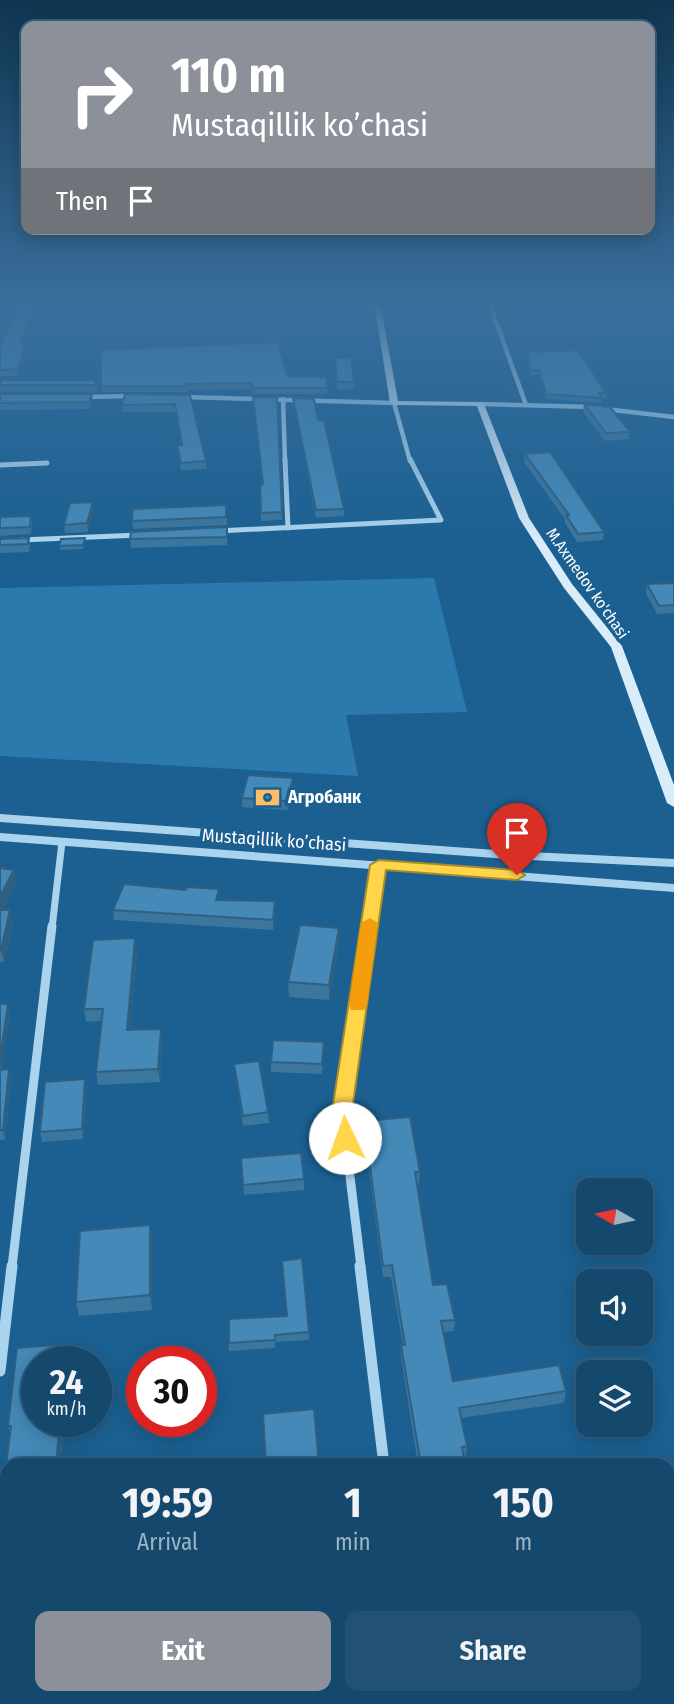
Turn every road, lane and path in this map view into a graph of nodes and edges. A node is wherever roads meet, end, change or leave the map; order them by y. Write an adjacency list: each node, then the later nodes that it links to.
1 (392, 382): 7 (main road)
2 (518, 382): 9 (street)
3 (137, 396): 4 (street)
4 (82, 397)
5 (177, 397): 6 (street)
6 (283, 399): 7 (street); 13 (street)
7 (394, 403): 8 (main road); 13 (street)
8 (480, 404): 9 (street); 17 (main road, M.Axmedov ko'chasi)
9 (526, 405): 10 (street)
10 (674, 417)
11 (47, 463): 12 (street)
12 (0, 465)
13 (288, 528): 14 (street)
14 (206, 531)
15 (151, 534): 16 (street)
16 (14, 540)
17 (674, 803)
18 (0, 818): 21 (street, Mustaqillik ko’chasi)
19 (0, 837): 20 (street, Mustaqillik ko’chasi)
20 (62, 842): 22 (street, Mustaqillik ko’chasi); 24 (street)
21 (671, 863)
22 (379, 865): 23 (street, Mustaqillik ko’chasi); 25 (street)
23 (672, 888)
24 (0, 1371)
25 (383, 1458)

